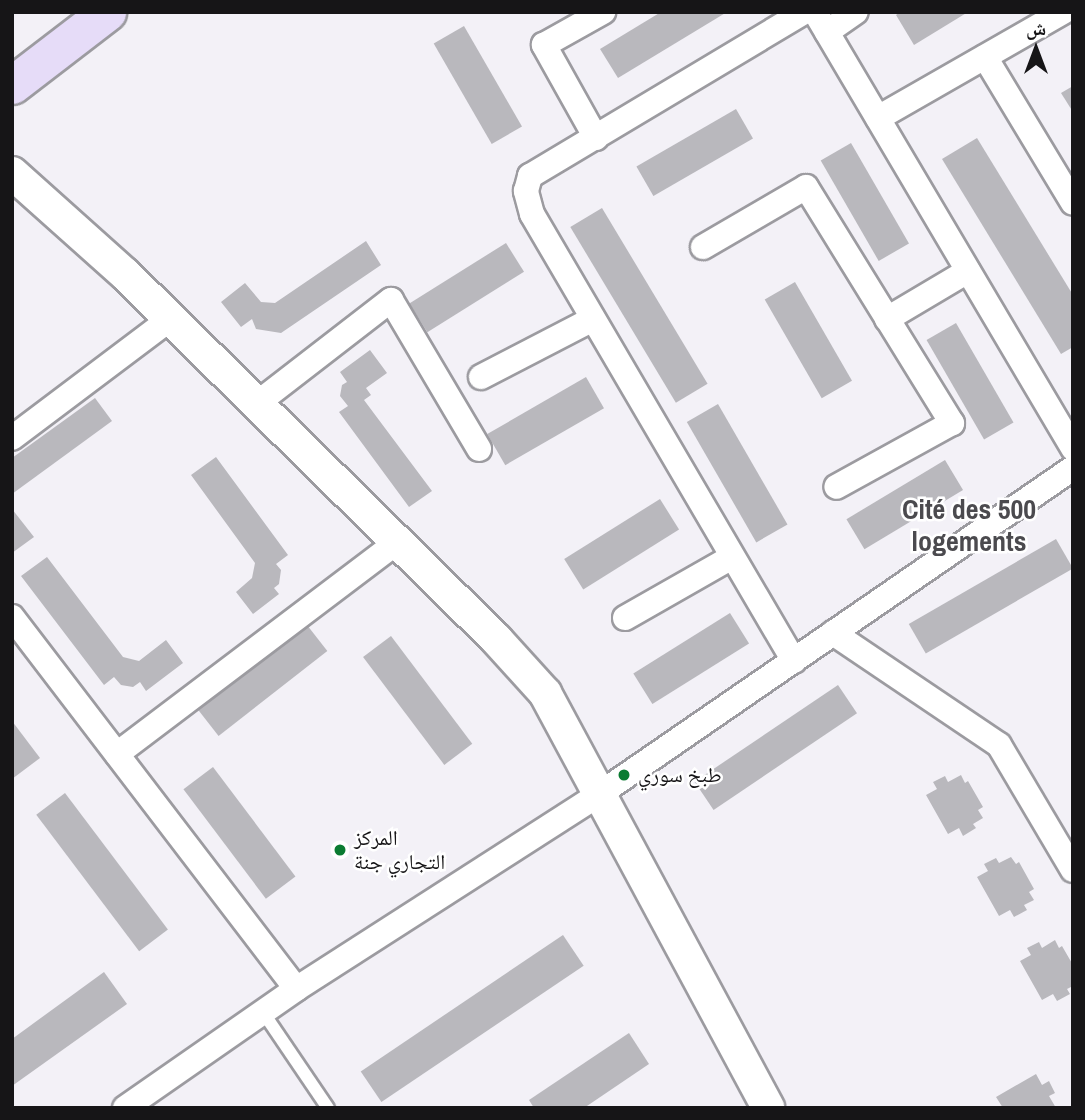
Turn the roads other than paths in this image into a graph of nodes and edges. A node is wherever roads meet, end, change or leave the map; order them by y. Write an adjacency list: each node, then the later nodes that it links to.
1 (71, 12): 9 (main road)
2 (107, 12): 10 (main road)
3 (603, 12): 12 (street)
4 (804, 12): 12 (street)
5 (856, 12): 7 (street)
6 (1063, 12): 8 (street)
7 (821, 22): 11 (street)
8 (985, 57): 11 (street); 14 (street)
9 (12, 58)
10 (12, 85)
11 (878, 118): 16 (street)
12 (596, 138): 19 (street)
13 (12, 173): 18 (street)
14 (1073, 202)
15 (703, 247): 17 (street)
16 (968, 271): 17 (street); 23 (street)
17 (887, 318): 26 (street)
18 (170, 319): 21 (street); 22 (street)
19 (593, 319): 20 (street); 28 (street)
20 (481, 377)
21 (256, 405): 24 (street); 27 (street)
22 (12, 438)
23 (1073, 448)
24 (479, 449)
25 (1073, 468): 31 (street)
26 (836, 487)
27 (397, 542): 33 (street); 34 (street)
28 (732, 557): 30 (street); 32 (street)
29 (12, 617): 33 (street)
30 (625, 618)
31 (833, 633): 32 (street); 35 (street)
32 (794, 661): 34 (street)
33 (117, 754): 36 (street)
34 (601, 793): 36 (street); 40 (street)
35 (1073, 870)
36 (296, 989): 37 (street)
37 (263, 1012): 38 (street); 39 (lane)
38 (125, 1108)
39 (328, 1108)
40 (768, 1108)

